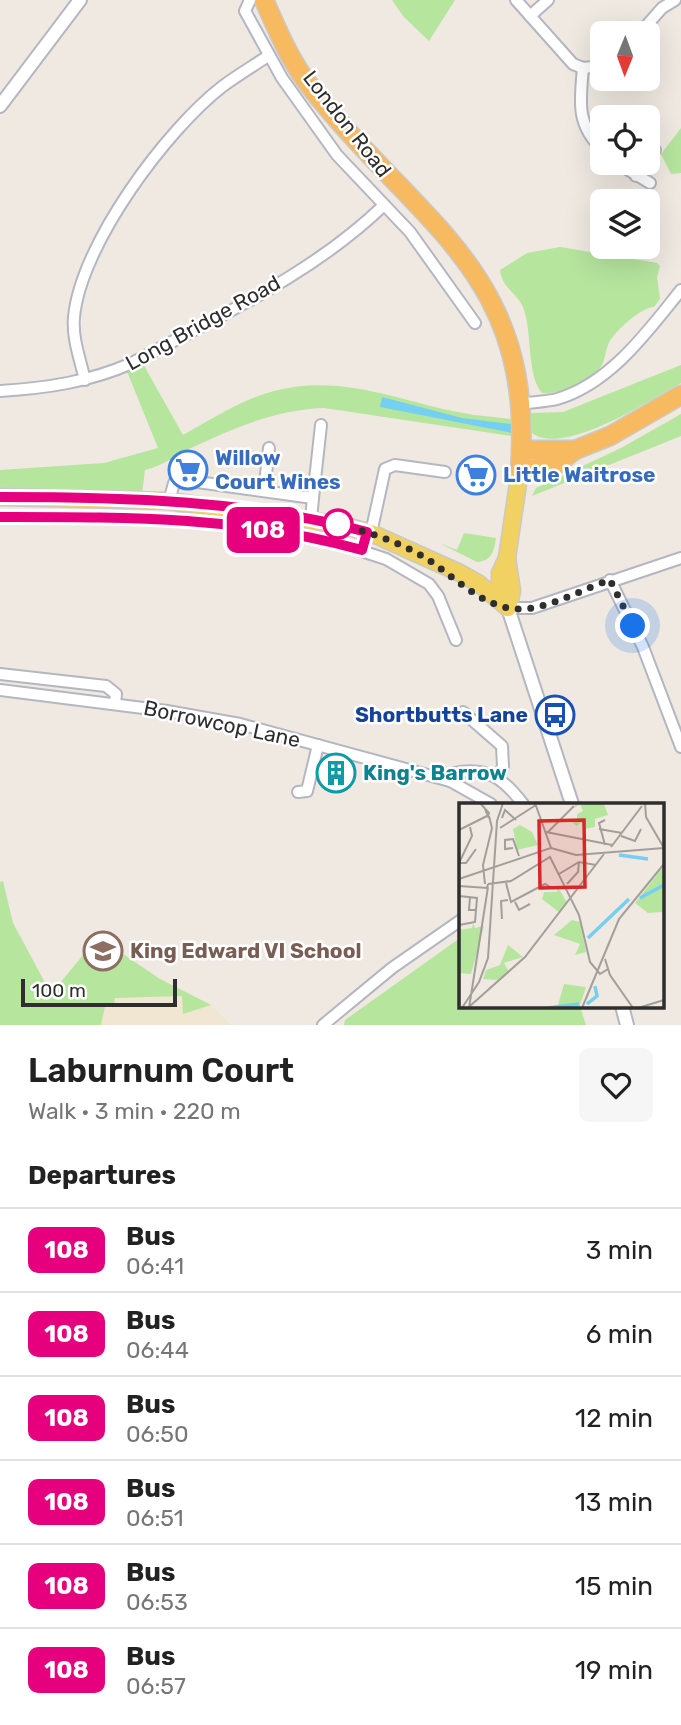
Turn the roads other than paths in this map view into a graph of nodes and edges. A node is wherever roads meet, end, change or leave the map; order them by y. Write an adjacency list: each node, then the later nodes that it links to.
1 (80, 0): 12 (street)
2 (250, 0): 9 (street, London Road)
3 (264, 0): 17 (highway, London Road)
4 (516, 0): 7 (street)
5 (548, 0): 7 (street)
6 (675, 0): 8 (street)
7 (530, 16): 11 (street)
8 (651, 21)
9 (268, 56): 16 (street, London Road); 21 (street)
10 (590, 67): 11 (street)
11 (583, 68): 13 (street)
12 (0, 106)
13 (590, 134)
14 (636, 176): 15 (street)
15 (650, 183)
16 (384, 205): 19 (street, London Road); 21 (street, Long Bridge Road)
17 (482, 282): 19 (street); 24 (highway, London Road)
18 (681, 290): 24 (street)
19 (459, 298): 20 (street, London Road)
20 (475, 323)
21 (85, 380): 22 (street, Long Bridge Road)
22 (0, 391)
23 (681, 395): 28 (highway)
24 (520, 419): 27 (highway, London Road)
25 (321, 425): 35 (street)
26 (269, 448): 32 (street)
27 (521, 450): 28 (highway); 30 (highway, London Road)
28 (575, 450): 29 (highway)
29 (546, 469): 30 (highway); 33 (main road)
30 (520, 470): 33 (main road, London Road)
31 (445, 472): 39 (street)
32 (264, 491): 35 (street); 36 (street)
33 (516, 495): 42 (main road, London Road)
34 (0, 497): 36 (main road)
35 (313, 498): 38 (street)
36 (169, 501): 38 (main road)
37 (0, 517): 40 (street)
38 (311, 519): 39 (main road)
39 (369, 532): 40 (street); 41 (main road)
40 (362, 550): 47 (street)
41 (426, 558): 44 (main road); 46 (main road)
42 (507, 558): 44 (main road); 46 (main road, London Road)
43 (681, 558): 45 (street)
44 (460, 573): 46 (main road)
45 (610, 580): 46 (street); 53 (street)
46 (508, 608): 59 (street)
47 (456, 640)
48 (0, 674): 50 (street, Borrowcop Lane)
49 (0, 690): 50 (street, Borrowcop Lane)
50 (115, 704): 52 (street, Borrowcop Lane)
51 (463, 712): 54 (street)
52 (318, 745): 55 (street, Borrowcop Lane); 56 (street)
53 (681, 747)
54 (499, 777): 55 (street, Borrowcop Lane); 58 (street)
55 (450, 781): 57 (street, Borrowcop Lane)
56 (299, 792)
57 (489, 803)
58 (522, 803)
59 (572, 803)
60 (459, 921): 62 (street)
61 (622, 1007): 63 (street)
62 (323, 1025)
63 (627, 1025)

